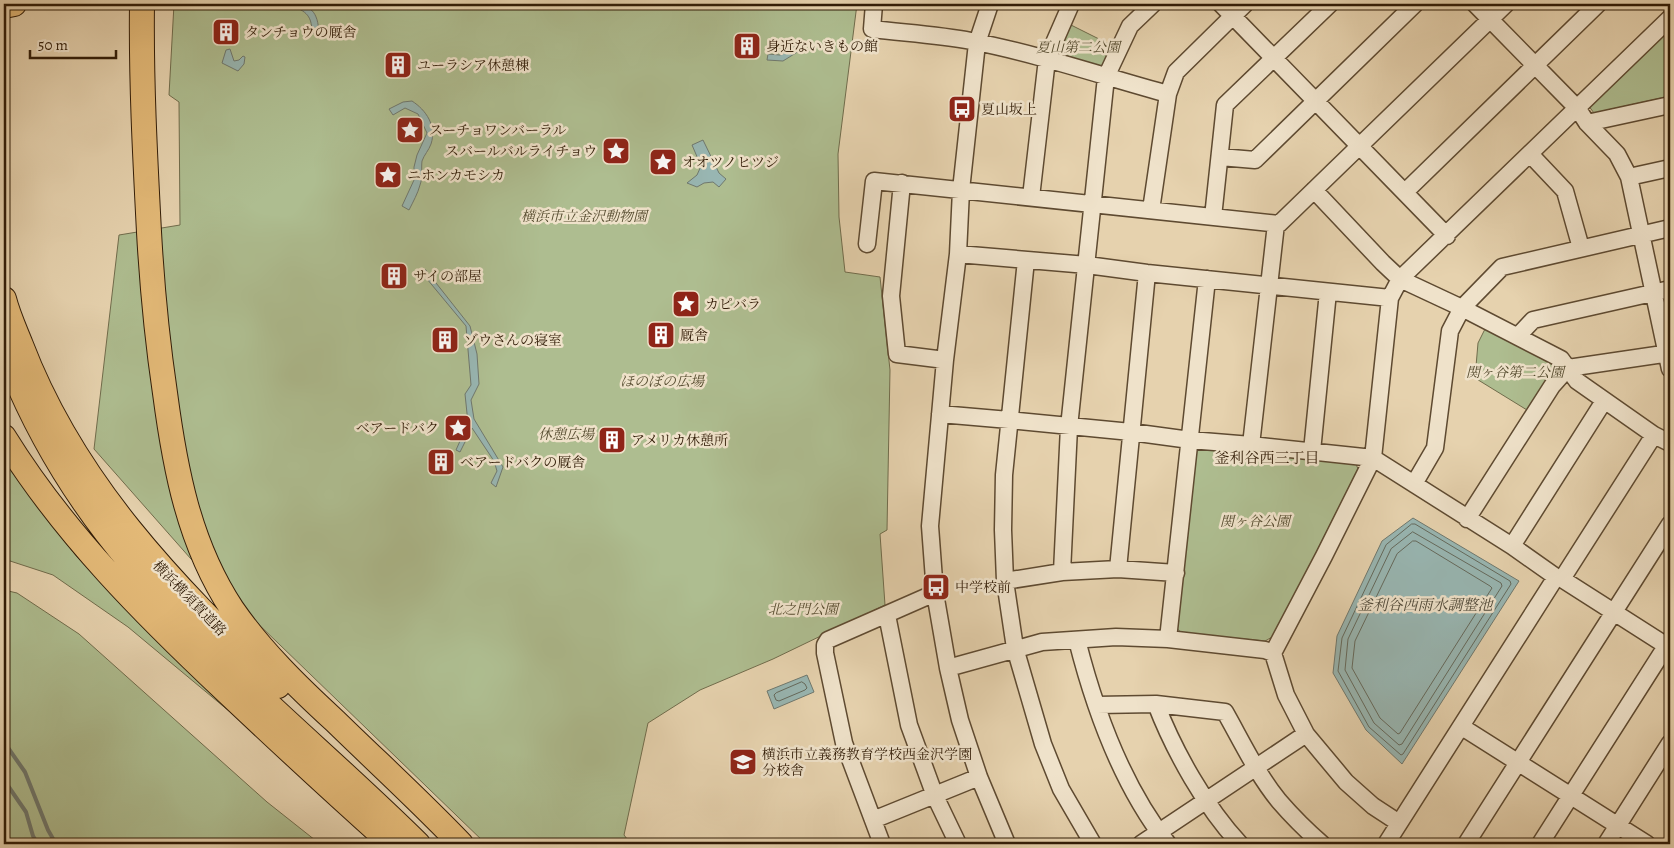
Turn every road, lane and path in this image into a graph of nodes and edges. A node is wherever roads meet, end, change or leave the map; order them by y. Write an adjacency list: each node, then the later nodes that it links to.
1 (14, 4): 13 (highway)
2 (142, 4): 113 (highway)
3 (874, 4): 17 (street)
4 (990, 4): 17 (street)
5 (1071, 4): 19 (street)
6 (1153, 4): 21 (street)
7 (1244, 4): 14 (street)
8 (1330, 4): 18 (street)
9 (1415, 4): 23 (street)
10 (1475, 4): 15 (street)
11 (1506, 4): 15 (street)
12 (1598, 4): 20 (street)
13 (4, 6)
14 (1227, 10): 18 (street); 22 (street)
15 (1490, 18): 20 (street); 26 (street)
16 (1670, 18): 25 (street)
17 (978, 43): 19 (street); 32 (street)
18 (1274, 58): 23 (street); 28 (street)
19 (1047, 59): 21 (street); 35 (street)
20 (1535, 65): 25 (street); 34 (street)
21 (1106, 78): 22 (street); 36 (street)
22 (1168, 94): 37 (street)
23 (1315, 101): 26 (street); 28 (street)
24 (1670, 105): 25 (street)
25 (1582, 116): 27 (street); 30 (street)
26 (1360, 146): 33 (street); 34 (street)
27 (1530, 154): 42 (street); 44 (street)
28 (1220, 157): 38 (street)
29 (1670, 168): 30 (street)
30 (1629, 177): 41 (street)
31 (902, 183): 32 (street); 43 (street); 61 (street)
32 (961, 190): 35 (street); 45 (street)
33 (1314, 190): 39 (street); 50 (street)
34 (1405, 192): 42 (street)
35 (1031, 197): 36 (street)
36 (1094, 204): 37 (street); 47 (street)
37 (1152, 210): 38 (street)
38 (1213, 217): 39 (street)
39 (1276, 224): 51 (street)
40 (1670, 228): 41 (street)
41 (1641, 235): 44 (street); 54 (street)
42 (1446, 236): 50 (street)
43 (867, 244)
44 (1581, 248): 57 (street)
45 (958, 254): 46 (street); 61 (street)
46 (1026, 260): 47 (street); 66 (street)
47 (1087, 265): 48 (street); 67 (street)
48 (1146, 273): 49 (street); 68 (street)
49 (1207, 279): 51 (street); 71 (street)
50 (1400, 279): 55 (street); 57 (street)
51 (1268, 285): 53 (street); 74 (street)
52 (1670, 289): 54 (street)
53 (1328, 292): 55 (street); 75 (street)
54 (1653, 292): 58 (street); 60 (street)
55 (1390, 298): 76 (street)
56 (4, 299): 62 (highway, 横浜横須賀道路)
57 (1462, 308): 58 (street); 77 (street)
58 (1518, 336): 63 (street)
59 (4, 349): 62 (highway, 横浜横須賀道路)
60 (1669, 359): 63 (street)
61 (944, 360): 65 (street)
62 (19, 365): 72 (highway, 横浜横須賀道路)
63 (1568, 368): 64 (street); 78 (street)
64 (1604, 401): 69 (street); 80 (street)
65 (940, 414): 66 (street); 86 (street)
66 (1009, 420): 67 (street); 85 (street)
67 (1069, 427): 68 (street); 82 (street)
68 (1131, 432): 71 (street); 81 (street)
69 (1654, 435): 73 (street); 84 (street)
70 (4, 437): 110 (highway)
71 (1190, 440): 74 (street); 83 (street)
72 (58, 443): 111 (highway, 横浜横須賀道路); 112 (highway, 横浜横須賀道路)
73 (1670, 443)
74 (1251, 445): 75 (street)
75 (1312, 451): 76 (street)
76 (1373, 458): 77 (street); 93 (street)
77 (1414, 484): 78 (street)
78 (1467, 519): 80 (street)
79 (1670, 524): 87 (street)
80 (1512, 546): 84 (street)
81 (1118, 569): 82 (street); 83 (street)
82 (1062, 572): 85 (street)
83 (1176, 573): 89 (street)
84 (1559, 578): 87 (street); 97 (street)
85 (1005, 581): 92 (street)
86 (935, 593): 88 (street); 94 (street)
87 (1614, 612): 91 (street); 100 (street)
88 (887, 615): 103 (street); 106 (street)
89 (1168, 639): 90 (street); 93 (street)
90 (1077, 640): 92 (street); 95 (street)
91 (1669, 645): 104 (street)
92 (1015, 648): 94 (street); 117 (street)
93 (1273, 653): 98 (street)
94 (948, 668): 102 (street)
95 (1096, 704): 96 (street); 109 (street)
96 (1156, 704): 101 (street); 105 (street)
97 (1462, 727): 100 (street); 107 (street)
98 (1306, 734): 101 (street); 107 (street)
99 (1670, 743): 108 (street)
100 (1517, 762): 104 (street); 122 (street)
101 (1256, 767): 105 (street); 120 (street)
102 (979, 777): 103 (street); 116 (street)
103 (935, 796): 106 (street); 115 (street)
104 (1570, 797): 108 (street); 123 (street)
105 (1206, 800): 109 (street); 119 (street)
106 (874, 820): 114 (street)
107 (1399, 823): 121 (street)
108 (1618, 825): 124 (street); 125 (street)
109 (1163, 838): 118 (street)
110 (392, 844)
111 (418, 844)
112 (448, 844)
113 (461, 844)
114 (882, 844)
115 (958, 844)
116 (1007, 844)
117 (1093, 844)
118 (1141, 844)
119 (1240, 844)
120 (1322, 844)
121 (1386, 844)
122 (1466, 844)
123 (1540, 844)
124 (1606, 844)
125 (1647, 844)

